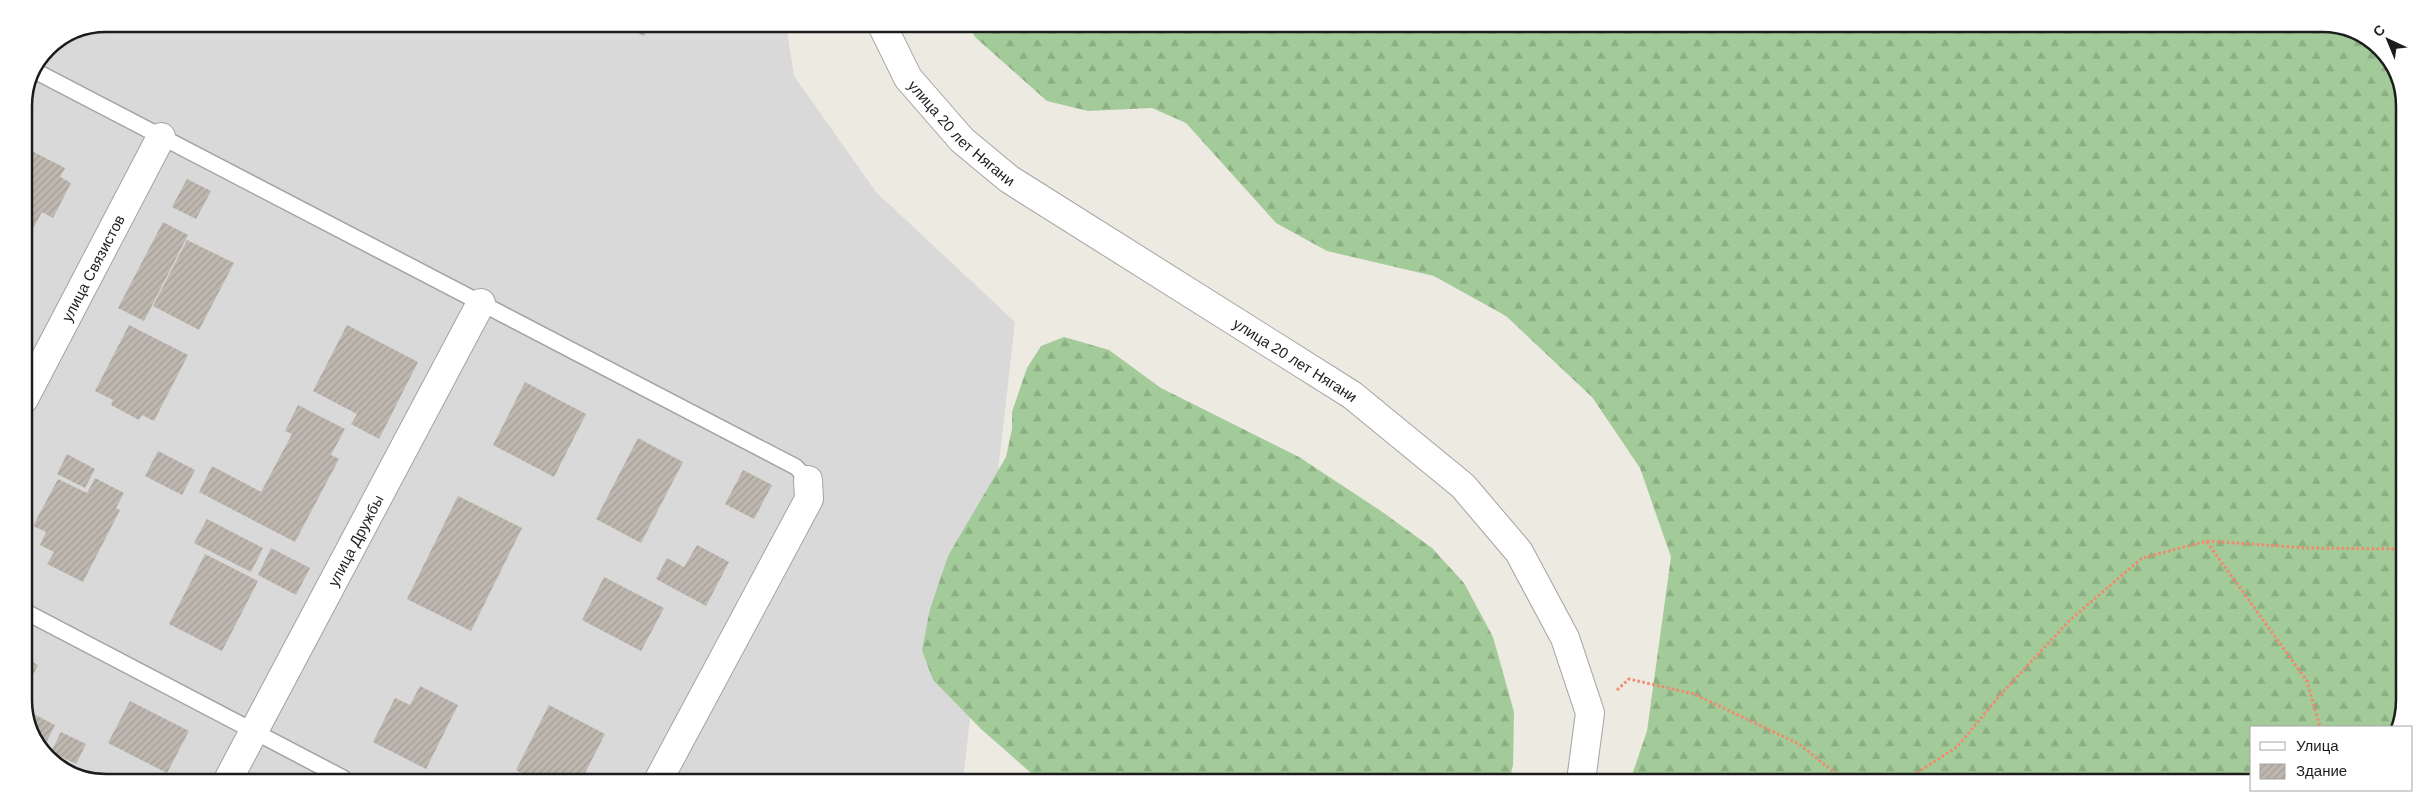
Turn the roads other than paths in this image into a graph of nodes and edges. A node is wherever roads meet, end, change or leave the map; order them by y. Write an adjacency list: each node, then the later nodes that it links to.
1 (885, 32): 12 (street, улица 20 лет Нягани)
2 (40, 74): 3 (lane)
3 (161, 137): 4 (lane); 5 (street, улица Связистов)
4 (481, 302): 6 (lane); 8 (street, улица Дружбы)
5 (32, 383)
6 (808, 480): 11 (street)
7 (33, 616): 8 (lane)
8 (253, 732): 9 (street, улица Дружбы); 10 (lane)
9 (231, 774)
10 (335, 774)
11 (661, 774)
12 (1582, 774)

